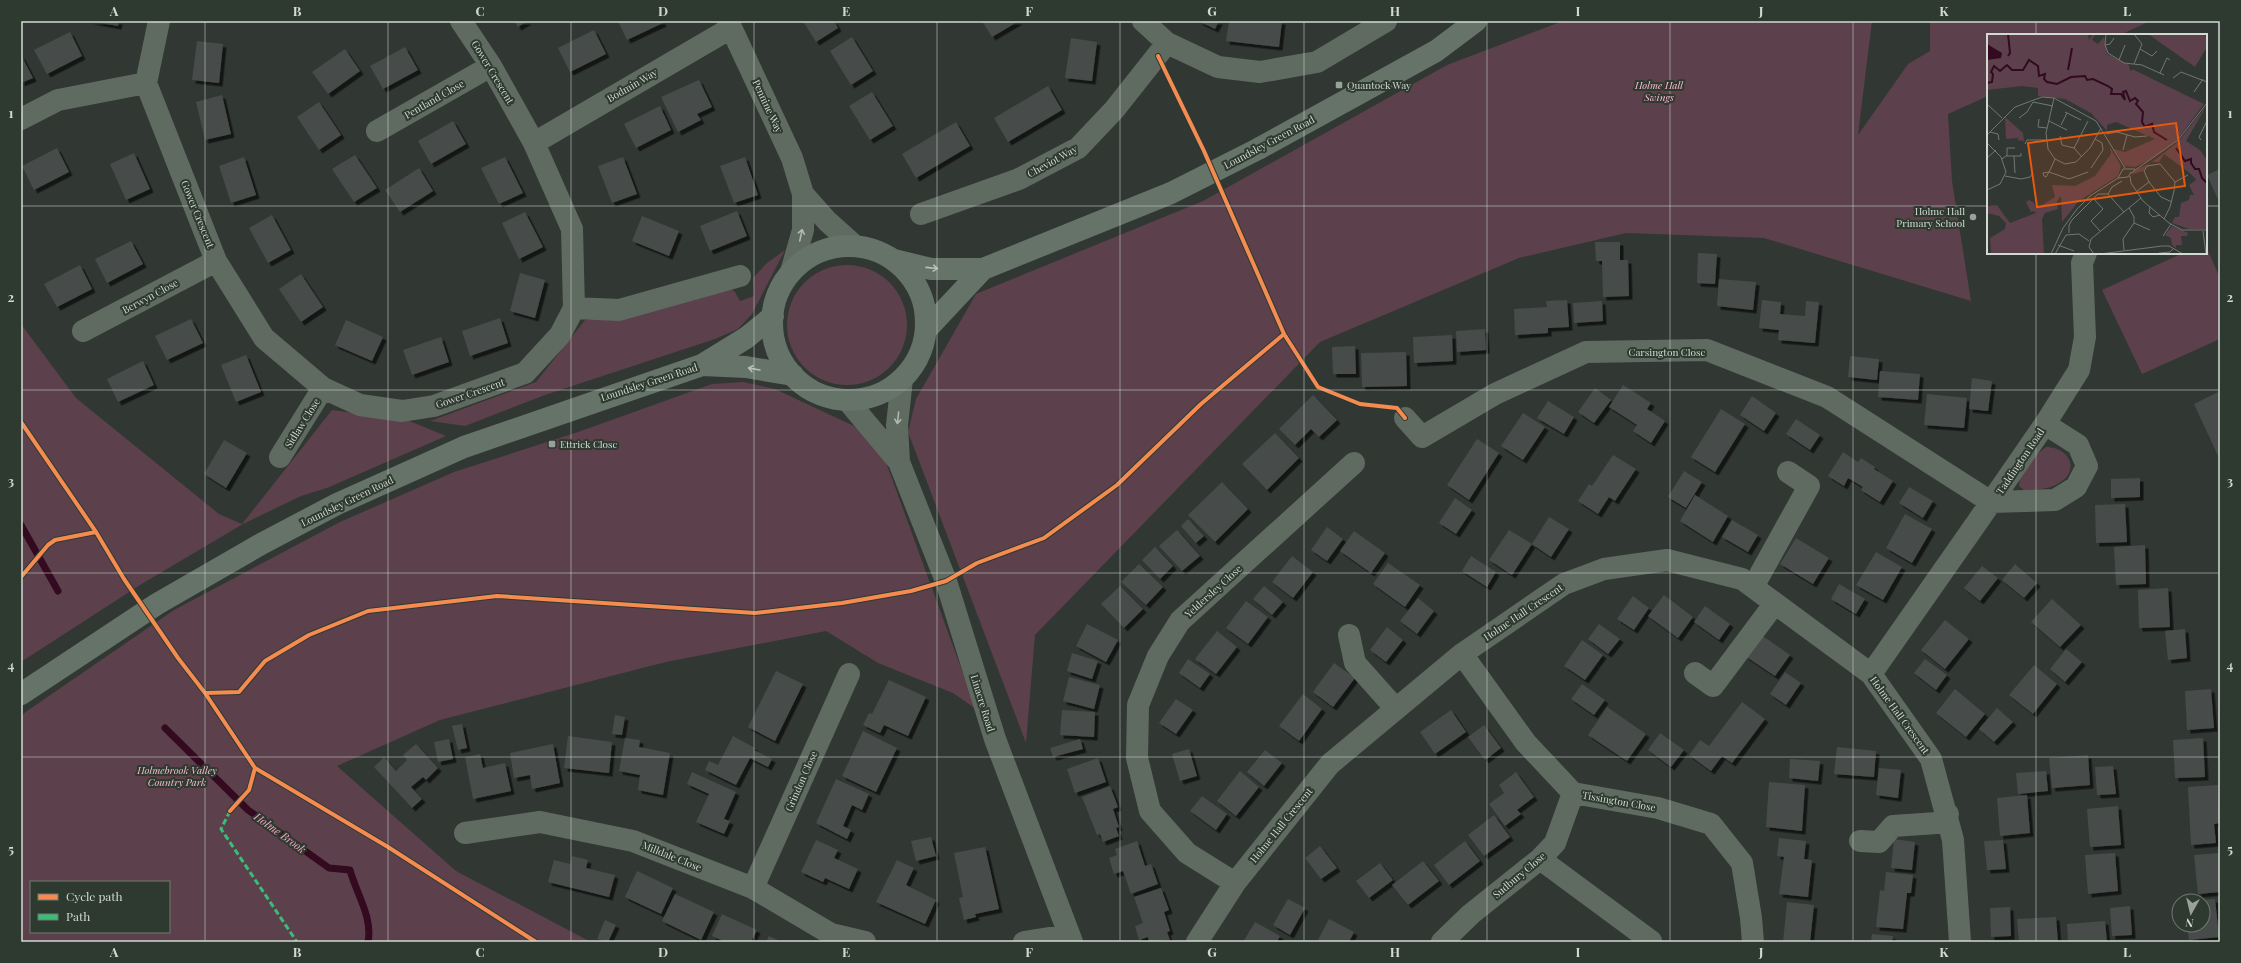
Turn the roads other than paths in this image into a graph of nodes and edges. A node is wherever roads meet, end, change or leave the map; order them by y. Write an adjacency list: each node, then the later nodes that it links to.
1 (159, 21): 9 (street)
2 (461, 21): 8 (street, Gower Crescent)
3 (1142, 21): 7 (street)
4 (1386, 21): 7 (street)
5 (1476, 21): 19 (main road, Loundsley Green Road)
6 (729, 24): 12 (street, Bodmin Way); 13 (street, Pennine Way)
7 (1167, 43): 14 (street, Cheviot Way)
8 (491, 66): 11 (street, Pentland Close); 12 (street, Gower Crescent)
9 (146, 83): 10 (street); 18 (street, Gower Crescent)
10 (21, 119)
11 (377, 132)
12 (534, 143): 22 (street, Gower Crescent)
13 (802, 194): 15 (street, Pennine Way); 20 (street, Pennine Way, one-way to 13)
14 (921, 214)
15 (855, 246): 17 (main road); 20 (main road)
16 (2086, 254): 32 (street)
17 (894, 260): 19 (main road, Loundsley Green Road, one-way to 19); 24 (main road)
18 (216, 261): 25 (street, Berwyn Close); 29 (street, Gower Crescent)
19 (983, 269): 24 (main road, Loundsley Green Road)
20 (791, 272): 23 (main road)
21 (740, 276): 22 (street)
22 (574, 308): 29 (street, Gower Crescent)
23 (773, 316): 26 (main road, Loundsley Green Road); 27 (main road)
24 (926, 330): 28 (main road)
25 (83, 332)
26 (702, 365): 27 (main road, Loundsley Green Road, one-way to 26); 45 (main road, Loundsley Green Road)
27 (793, 375): 30 (main road)
28 (902, 379): 30 (main road); 34 (street, Linacre Road, one-way to 34)
29 (323, 388): 33 (street, Sidlaw Close)
30 (846, 400): 34 (street, Linacre Road)
31 (1405, 418): 37 (street, Carsington Close)
32 (2045, 424): 37 (street, Taddington Road); 37 (street, Taddington Road)
33 (280, 457)
34 (899, 462): 54 (street, Linacre Road)
35 (1354, 463): 52 (street, Yeldersley Close)
36 (1788, 472): 38 (street)
37 (1991, 502): 44 (street, Taddington Road)
38 (1753, 587): 39 (street, Holme Hall Crescent); 41 (street, Holme Hall Crescent)
39 (1775, 603): 42 (street); 44 (street, Holme Hall Crescent)
40 (1349, 636): 46 (street)
41 (1462, 654): 46 (street, Holme Hall Crescent); 47 (street, Tissington Close)
42 (1695, 673)
43 (849, 674): 53 (street, Grindon Close)
44 (1871, 674): 48 (street, Holme Hall Crescent)
45 (21, 694)
46 (1396, 709): 52 (street, Holme Hall Crescent)
47 (1573, 793): 51 (street, Sudbury Close); 60 (street, Tissington Close)
48 (1948, 814): 50 (street); 61 (street, Holme Hall Crescent)
49 (465, 833): 53 (street, Milldale Close)
50 (1860, 842)
51 (1540, 860): 55 (street); 59 (street, Sudbury Close)
52 (1235, 883): 58 (street, Holme Hall Crescent)
53 (752, 888): 56 (street, Milldale Close)
54 (1070, 939): 57 (street)
55 (1651, 941)
56 (865, 942)
57 (1024, 942)
58 (1197, 942)
59 (1442, 942)
60 (1753, 942)
61 (1960, 942)

